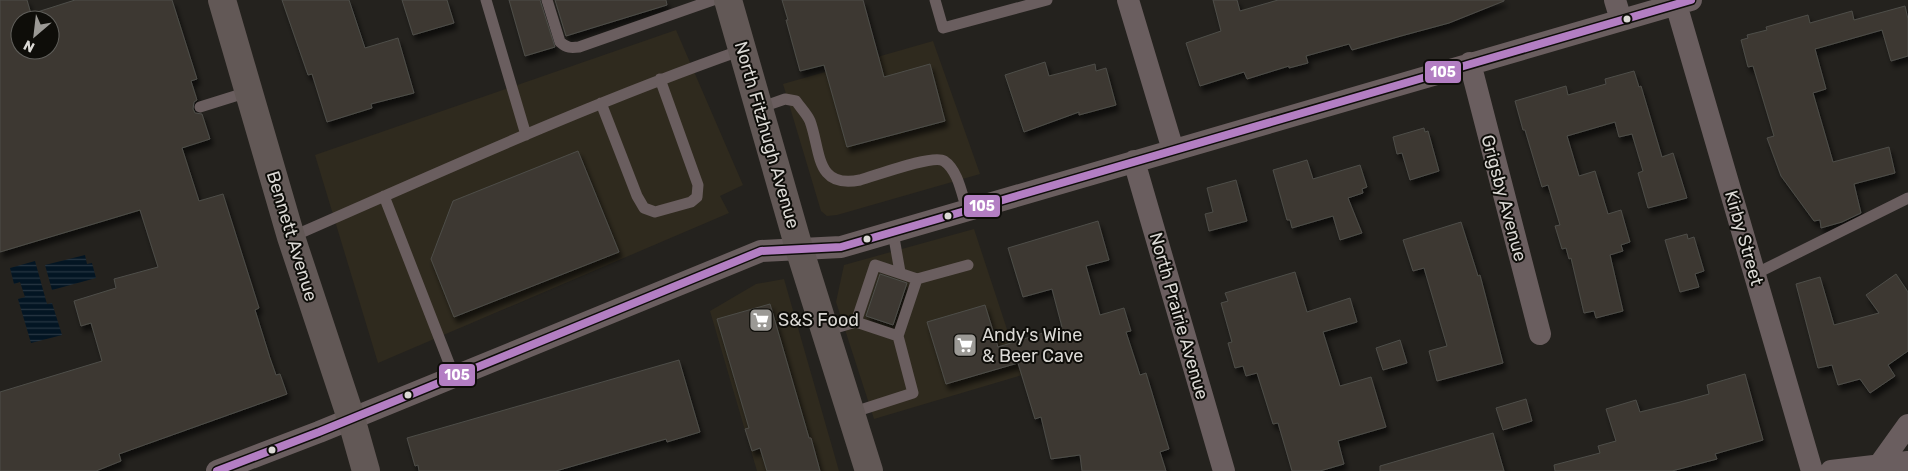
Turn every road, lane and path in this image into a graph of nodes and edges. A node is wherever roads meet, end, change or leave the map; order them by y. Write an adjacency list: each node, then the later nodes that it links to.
1 (222, 0): 14 (street, Bennett Avenue)
2 (486, 0): 18 (lane)
3 (548, 0): 4 (lane)
4 (712, 0)
5 (728, 0): 11 (street, North Fitzhugh Avenue)
6 (935, 0): 7 (lane)
7 (1047, 0)
8 (1128, 0): 19 (street)
9 (1683, 2): 10 (street); 29 (street, Kirby Street)
10 (1618, 10): 12 (street)
11 (742, 50): 13 (lane); 17 (street, North Fitzhugh Avenue)
12 (1470, 63): 19 (street); 33 (street, Grigsby Avenue)
13 (660, 79): 15 (lane); 15 (lane)
14 (248, 92): 16 (lane); 25 (street, Bennett Avenue)
15 (601, 103): 18 (lane)
16 (200, 107)
17 (759, 108): 23 (lane); 26 (street, North Fitzhugh Avenue)
18 (526, 135): 21 (lane)
19 (1173, 150): 20 (street)
20 (1134, 160): 23 (street); 44 (street, North Prairie Avenue)
21 (384, 196): 25 (lane); 35 (lane)
22 (1908, 198): 29 (lane)
23 (967, 210): 24 (street)
24 (893, 232): 26 (street); 28 (lane)
25 (290, 237): 37 (street, Bennett Avenue)
26 (799, 248): 32 (street, North Fitzhugh Avenue); 35 (street)
27 (968, 265): 30 (lane)
28 (900, 272): 30 (lane); 31 (lane)
29 (1754, 274): 45 (street, Kirby Street)
30 (917, 279): 34 (lane)
31 (856, 322): 32 (lane); 34 (lane)
32 (825, 331): 36 (street, North Fitzhugh Avenue)
33 (1540, 334)
34 (898, 336): 36 (lane)
35 (454, 376): 37 (street)
36 (851, 414): 43 (street, North Fitzhugh Avenue)
37 (351, 418): 41 (street); 42 (street, Bennett Avenue)
38 (1908, 425): 40 (street)
39 (1908, 462): 40 (street)
40 (1880, 464): 46 (street)
41 (217, 471)
42 (366, 471)
43 (869, 471)
44 (1224, 471)
45 (1812, 471)
46 (1832, 471)

